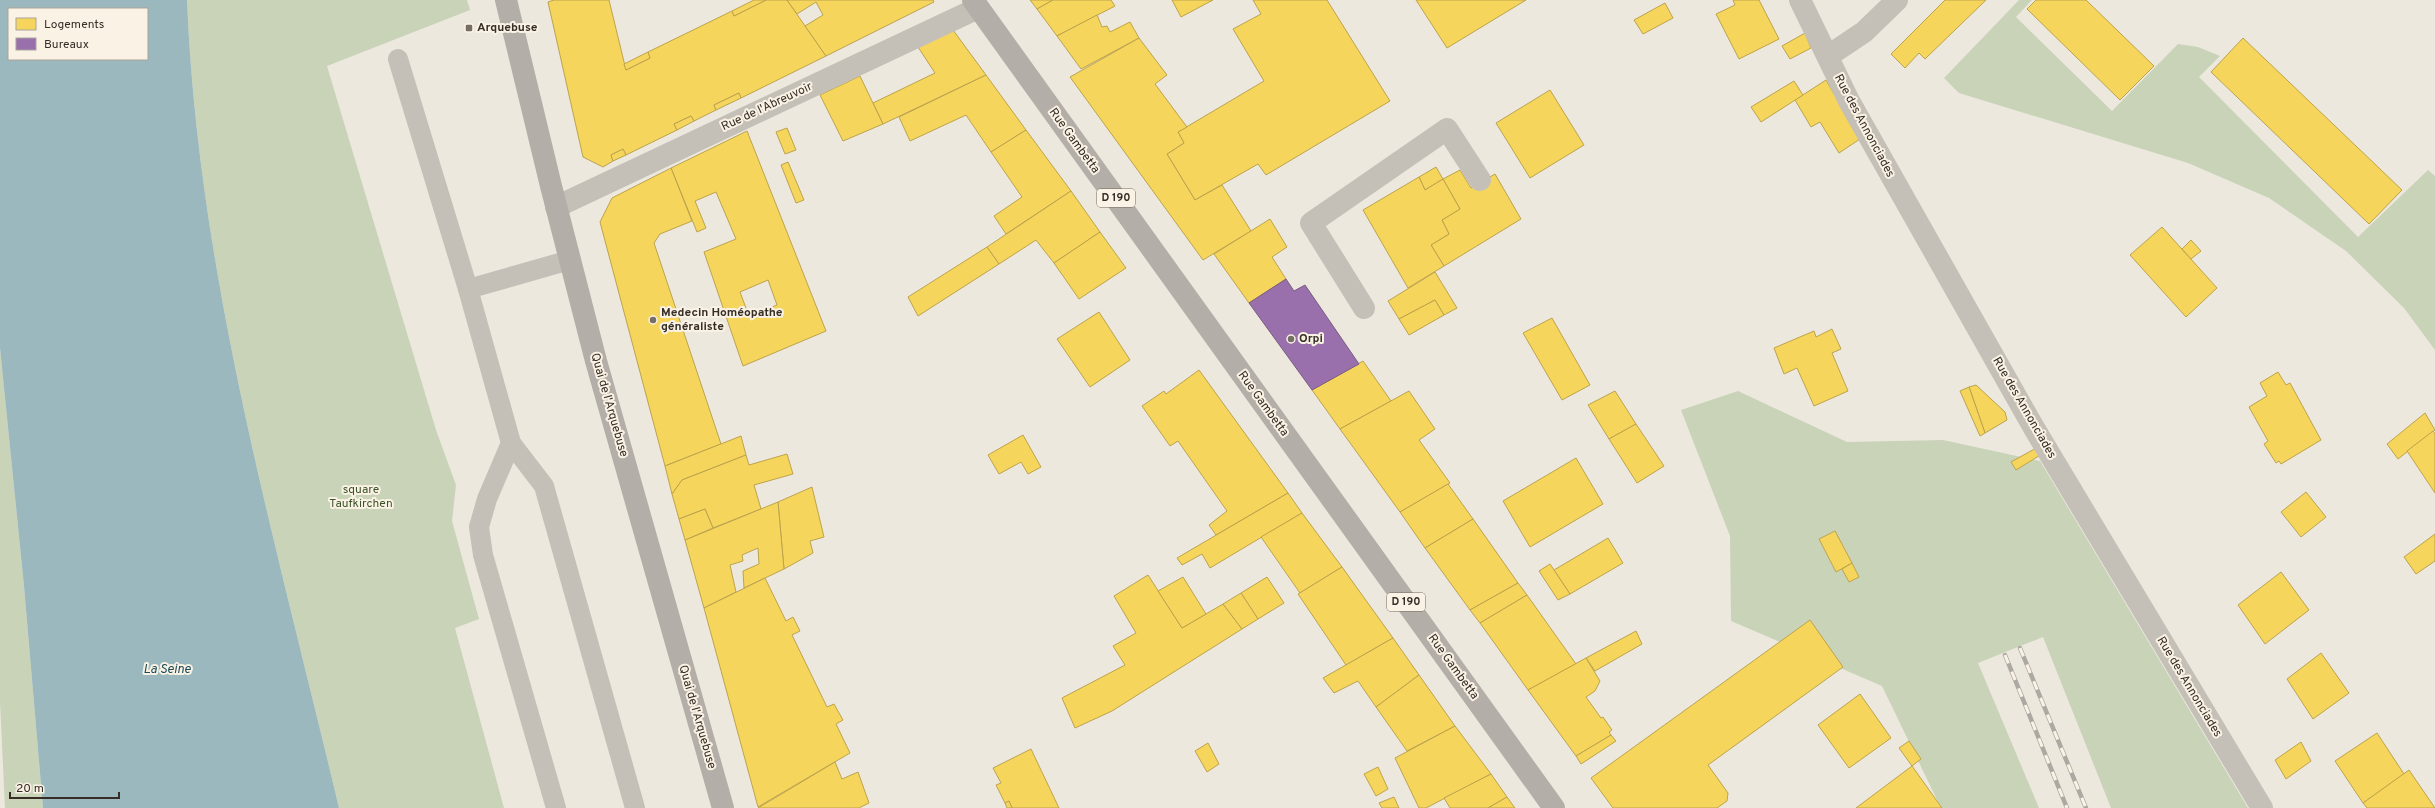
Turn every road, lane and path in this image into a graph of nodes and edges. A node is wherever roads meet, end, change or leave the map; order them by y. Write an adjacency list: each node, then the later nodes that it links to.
1 (506, 0): 8 (main road, Quai de l'Arquebuse)
2 (1800, 0): 5 (street, Rue des Annonciades)
3 (1897, 0): 5 (street)
4 (975, 4): 8 (street, Rue de l'Abreuvoir); 16 (main road, Rue Gambetta / D 190)
5 (1828, 56): 17 (street, Rue des Annonciades)
6 (398, 59): 10 (lane)
7 (1480, 180): 11 (street)
8 (556, 207): 9 (main road, Quai de l'Arquebuse)
9 (570, 260): 10 (lane); 15 (main road, Quai de l'Arquebuse)
10 (468, 289): 12 (lane)
11 (1364, 308)
12 (511, 443): 13 (lane); 14 (lane)
13 (556, 808)
14 (635, 808)
15 (723, 808)
16 (1554, 808)
17 (2262, 808)

